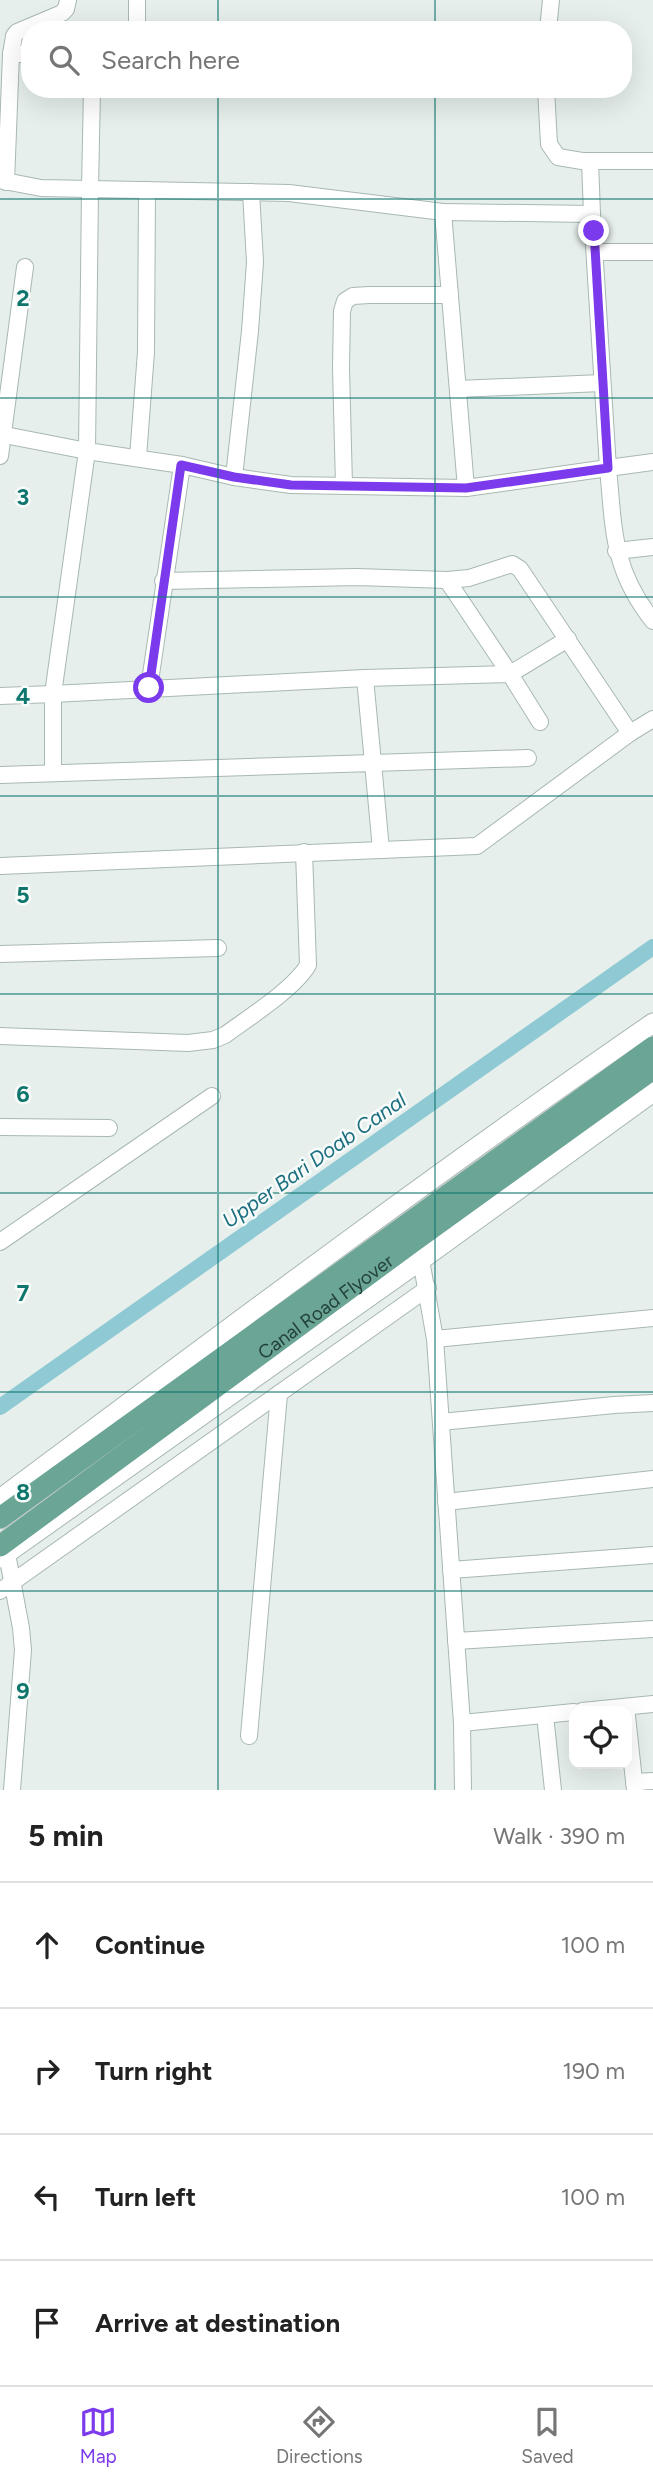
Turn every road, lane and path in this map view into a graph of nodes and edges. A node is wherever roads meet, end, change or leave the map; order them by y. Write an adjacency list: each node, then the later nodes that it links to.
1 (68, 0): 4 (street)
2 (137, 0): 5 (street)
3 (551, 0): 6 (street)
4 (43, 21)
5 (137, 21)
6 (549, 21)
7 (21, 31): 8 (street)
8 (11, 54): 9 (street); 14 (street)
9 (21, 54)
10 (92, 98): 15 (street)
11 (547, 98): 13 (street)
12 (653, 160): 13 (street)
13 (590, 161): 19 (street)
14 (3, 181): 15 (street)
15 (90, 189): 16 (street); 27 (street)
16 (147, 190): 17 (street); 29 (street)
17 (251, 192): 18 (street); 33 (street)
18 (443, 212): 19 (street); 23 (street)
19 (592, 214): 20 (street)
20 (596, 252): 21 (street); 24 (street)
21 (653, 252)
22 (25, 267): 26 (street)
23 (450, 295): 25 (street); 34 (street)
24 (603, 383): 25 (street); 32 (street)
25 (458, 389): 35 (street)
26 (1, 435): 27 (street); 28 (street)
27 (87, 451): 29 (street); 45 (street)
28 (0, 456)
29 (138, 457): 31 (street)
30 (653, 462): 32 (street)
31 (181, 465): 33 (street); 39 (street)
32 (608, 468): 35 (street); 37 (street)
33 (234, 477): 34 (street)
34 (344, 486): 35 (street)
35 (466, 488)
36 (653, 547): 37 (street)
37 (616, 551): 40 (street)
38 (447, 580): 39 (street); 41 (street); 42 (street)
39 (163, 581): 44 (street)
40 (653, 621)
41 (568, 639): 42 (street); 49 (street)
42 (510, 674): 43 (street); 48 (street)
43 (365, 678): 44 (street); 51 (street)
44 (149, 688): 45 (street)
45 (52, 694): 46 (street); 52 (street)
46 (0, 696)
47 (653, 719): 49 (street)
48 (540, 722)
49 (630, 733): 54 (street)
50 (528, 758): 51 (street)
51 (373, 763): 52 (street); 54 (street)
52 (53, 772): 53 (street)
53 (0, 775)
54 (381, 850): 55 (street)
55 (304, 852): 56 (street); 60 (street)
56 (0, 866)
57 (218, 948): 58 (street)
58 (0, 954)
59 (653, 1023): 76 (street)
60 (0, 1036)
61 (653, 1047): 78 (main road, Canal Road Flyover)
62 (653, 1069): 79 (main road, Canal Road Flyover)
63 (653, 1092): 68 (street)
64 (212, 1096): 67 (street)
65 (0, 1127): 66 (street)
66 (109, 1128)
67 (0, 1242)
68 (421, 1260): 69 (street); 79 (street)
69 (428, 1288): 71 (street); 72 (street)
70 (653, 1318): 71 (street)
71 (435, 1339): 74 (street)
72 (279, 1394): 82 (street); 91 (street)
73 (653, 1403): 74 (street)
74 (440, 1422): 77 (street)
75 (653, 1479): 77 (street)
76 (0, 1499)
77 (446, 1502): 81 (street)
78 (0, 1518)
79 (2, 1553): 82 (street)
80 (653, 1555): 81 (street)
81 (451, 1570): 85 (street)
82 (14, 1581): 83 (street); 95 (street)
83 (0, 1591)
84 (653, 1629): 85 (street)
85 (456, 1641): 90 (street)
86 (653, 1704): 87 (street)
87 (632, 1706)
88 (569, 1713): 89 (street)
89 (545, 1715): 90 (street); 97 (street)
90 (462, 1723): 96 (street)
91 (249, 1736)
92 (632, 1766): 94 (street)
93 (653, 1781): 94 (street)
94 (634, 1786)
95 (12, 1790)
96 (463, 1790)
97 (553, 1790)

